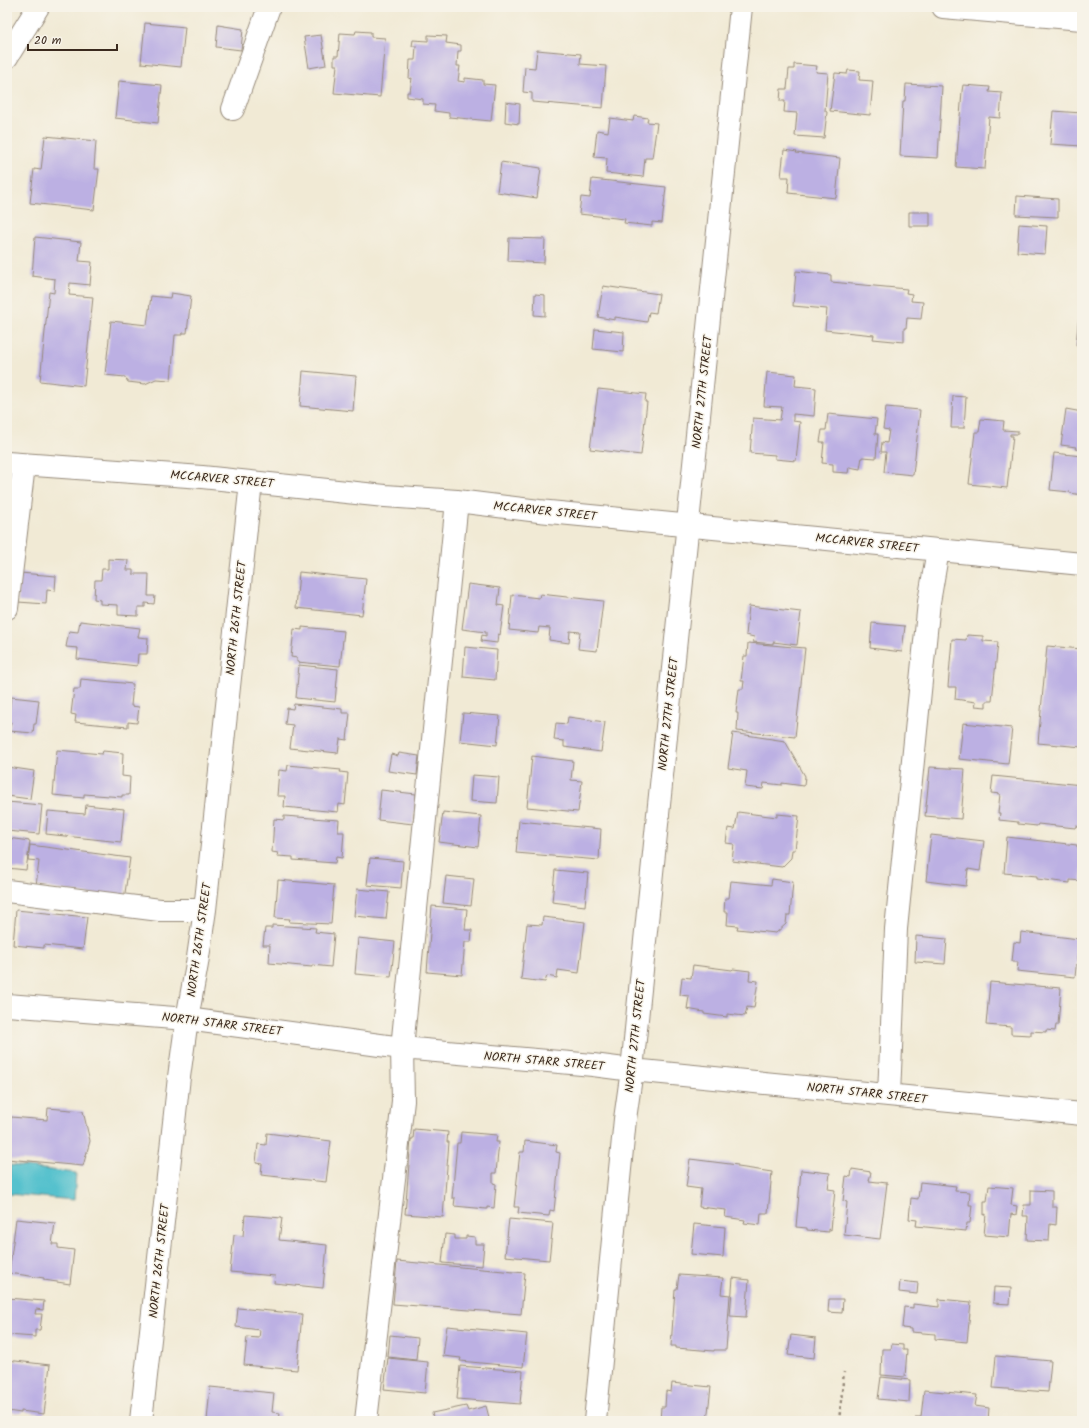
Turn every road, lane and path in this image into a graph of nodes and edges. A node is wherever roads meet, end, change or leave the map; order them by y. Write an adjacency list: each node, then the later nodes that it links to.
1 (38, 7): 6 (street)
2 (269, 7): 7 (street)
3 (741, 7): 11 (street, NORTH 27TH STREET)
4 (943, 7): 5 (street)
5 (1082, 20)
6 (7, 57)
7 (233, 109)
8 (16, 464): 9 (street, MCCARVER STREET); 14 (street)
9 (251, 482): 10 (street, MCCARVER STREET); 16 (street, NORTH 26TH STREET)
10 (457, 501): 11 (street, MCCARVER STREET); 19 (street)
11 (688, 525): 12 (street, MCCARVER STREET); 20 (street, NORTH 27TH STREET)
12 (938, 550): 13 (street, MCCARVER STREET); 21 (street)
13 (1082, 564)
14 (7, 608)
15 (7, 891): 16 (street)
16 (205, 910): 18 (street, NORTH 26TH STREET)
17 (7, 1005): 18 (street, NORTH STARR STREET)
18 (187, 1019): 19 (street, NORTH STARR STREET); 24 (street, NORTH 26TH STREET)
19 (402, 1048): 20 (street, NORTH STARR STREET); 25 (street)
20 (632, 1070): 21 (street, NORTH STARR STREET); 26 (street, NORTH 27TH STREET)
21 (889, 1095): 22 (street, NORTH STARR STREET)
22 (1082, 1114)
23 (844, 1372): 27 (path)
24 (141, 1421)
25 (366, 1421)
26 (595, 1421)
27 (839, 1421)

